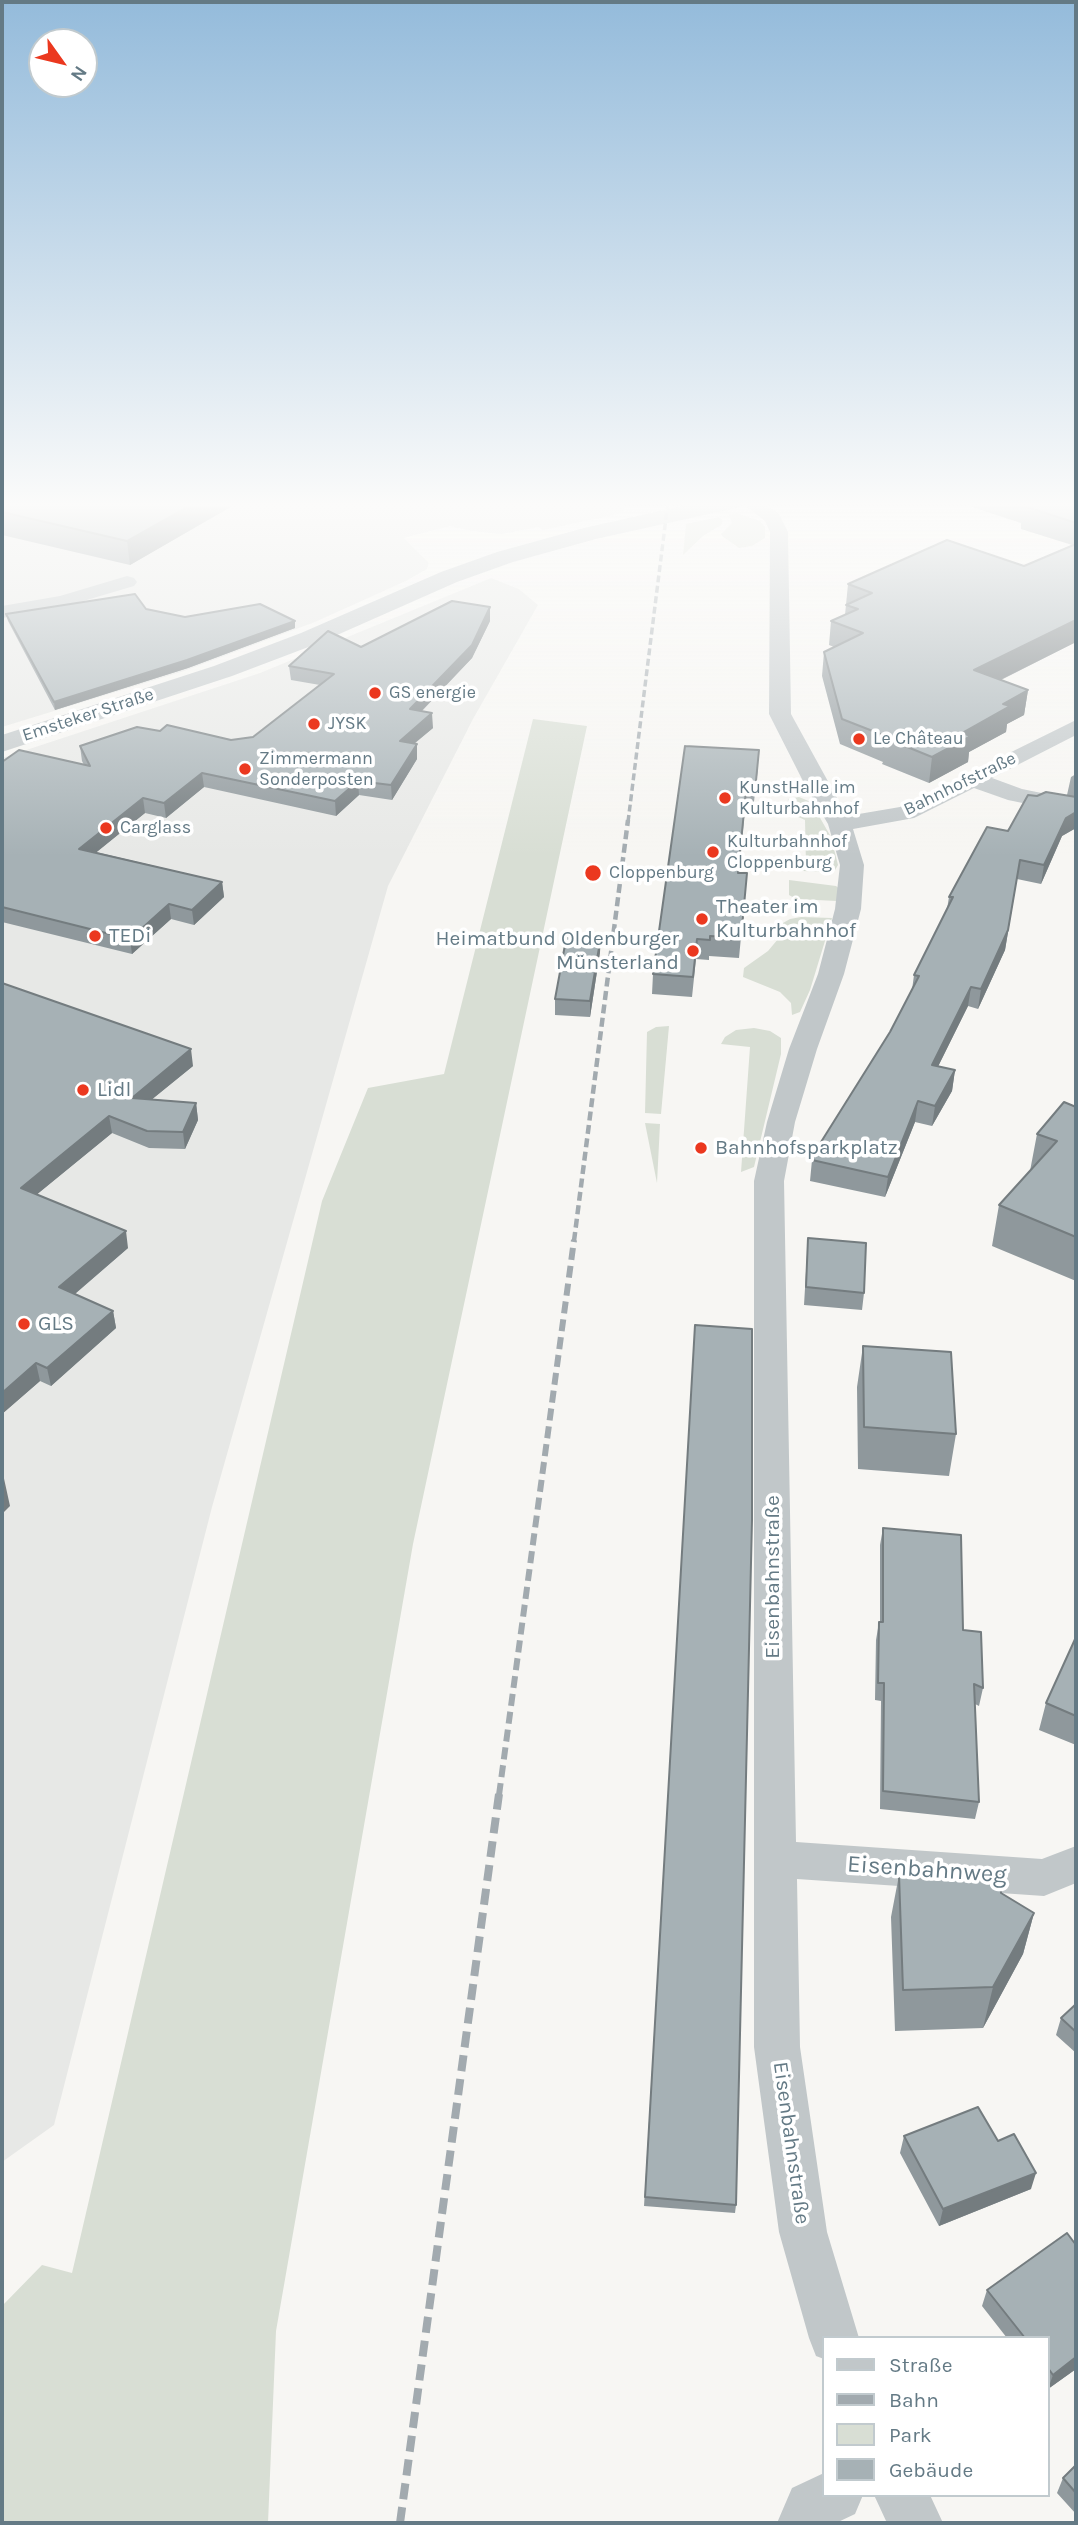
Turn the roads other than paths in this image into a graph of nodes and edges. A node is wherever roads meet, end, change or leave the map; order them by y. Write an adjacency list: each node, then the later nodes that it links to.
1 (351, 620): 4 (street, Emsteker Straße)
2 (779, 620): 7 (street, Eisenbahnstraße)
3 (1076, 727): 5 (street, Bahnhofstraße)
4 (2, 744)
5 (972, 779): 6 (street); 7 (street, Bahnhofstraße)
6 (1076, 807)
7 (839, 824): 8 (street, Eisenbahnstraße)
8 (775, 1859): 9 (street, Eisenbahnweg); 10 (street, Eisenbahnstraße)
9 (1076, 1864)
10 (833, 2336)
11 (831, 2497): 13 (street)
12 (902, 2497): 14 (street)
13 (804, 2523)
14 (916, 2523)

